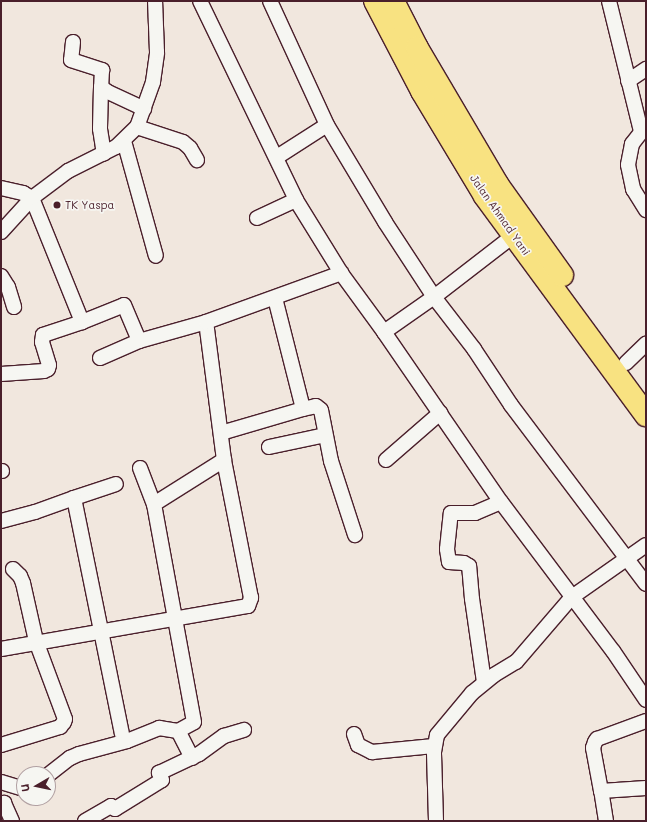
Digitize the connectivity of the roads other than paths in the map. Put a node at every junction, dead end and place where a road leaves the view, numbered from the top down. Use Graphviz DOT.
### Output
graph roads {
  1 [pos="155,1"];
  2 [pos="200,1"];
  3 [pos="270,1"];
  4 [pos="375,1"];
  5 [pos="393,1"];
  6 [pos="609,1"];
  7 [pos="73,42"];
  8 [pos="646,69"];
  9 [pos="628,81"];
  10 [pos="101,87"];
  11 [pos="144,109"];
  12 [pos="327,124"];
  13 [pos="137,127"];
  14 [pos="643,129"];
  15 [pos="124,141"];
  16 [pos="104,154"];
  17 [pos="276,158"];
  18 [pos="197,160"];
  19 [pos="1,188"];
  20 [pos="32,198"];
  21 [pos="296,200"];
  22 [pos="646,210"];
  23 [pos="257,218"];
  24 [pos="1,232"];
  25 [pos="513,236"];
  26 [pos="156,256"];
  27 [pos="341,274"];
  28 [pos="1,276"];
  29 [pos="434,297"];
  30 [pos="275,298"];
  31 [pos="14,307"];
  32 [pos="82,322"];
  33 [pos="206,322"];
  34 [pos="384,332"];
  35 [pos="139,341"];
  36 [pos="646,344"];
  37 [pos="100,358"];
  38 [pos="626,363"];
  39 [pos="1,374"];
  40 [pos="646,390"];
  41 [pos="303,409"];
  42 [pos="440,414"];
  43 [pos="646,415"];
  44 [pos="221,432"];
  45 [pos="325,435"];
  46 [pos="269,447"];
  47 [pos="224,460"];
  48 [pos="386,460"];
  49 [pos="140,468"];
  50 [pos="116,484"];
  51 [pos="74,498"];
  52 [pos="501,502"];
  53 [pos="154,504"];
  54 [pos="1,521"];
  55 [pos="355,535"];
  56 [pos="646,545"];
  57 [pos="626,558"];
  58 [pos="13,569"];
  59 [pos="646,584"];
  60 [pos="572,597"];
  61 [pos="174,619"];
  62 [pos="101,632"];
  63 [pos="36,641"];
  64 [pos="1,649"];
  65 [pos="484,682"];
  66 [pos="646,700"];
  67 [pos="646,721"];
  68 [pos="244,730"];
  69 [pos="178,731"];
  70 [pos="122,734"];
  71 [pos="354,734"];
  72 [pos="1,745"];
  73 [pos="434,746"];
  74 [pos="192,758"];
  75 [pos="56,769"];
  76 [pos="1,782"];
  77 [pos="16,786"];
  78 [pos="646,788"];
  79 [pos="601,791"];
  80 [pos="3,804"];
  81 [pos="12,821"];
  82 [pos="85,821"];
  83 [pos="436,821"];
  84 [pos="606,821"];
  1 -- 11 [label="street"];
  2 -- 17 [label="street"];
  3 -- 12 [label="street"];
  4 -- 25 [label="highway, Jalan Ahmad Yani"];
  5 -- 38 [label="highway, Jalan Ahmad Yani"];
  6 -- 9 [label="street"];
  7 -- 10 [label="street"];
  8 -- 9 [label="street"];
  9 -- 14 [label="street"];
  10 -- 11 [label="street"];
  10 -- 16 [label="street"];
  11 -- 13 [label="street"];
  12 -- 17 [label="street"];
  12 -- 29 [label="street"];
  13 -- 15 [label="street"];
  13 -- 18 [label="street"];
  14 -- 22 [label="street"];
  15 -- 16 [label="street"];
  15 -- 26 [label="street"];
  16 -- 20 [label="street"];
  17 -- 21 [label="street"];
  19 -- 20 [label="street"];
  20 -- 24 [label="street"];
  20 -- 32 [label="street"];
  21 -- 23 [label="street"];
  21 -- 27 [label="street"];
  25 -- 29 [label="street"];
  25 -- 43 [label="highway, Jalan Ahmad Yani"];
  27 -- 30 [label="street"];
  27 -- 34 [label="street"];
  28 -- 31 [label="street"];
  29 -- 34 [label="street"];
  29 -- 57 [label="street"];
  30 -- 33 [label="street"];
  30 -- 41 [label="street"];
  32 -- 35 [label="street"];
  32 -- 39 [label="street"];
  33 -- 35 [label="street"];
  33 -- 44 [label="street"];
  34 -- 42 [label="street"];
  35 -- 37 [label="street"];
  36 -- 38 [label="street"];
  38 -- 40 [label="highway, Jalan Ahmad Yani"];
  41 -- 44 [label="street"];
  41 -- 45 [label="street"];
  42 -- 48 [label="street"];
  42 -- 52 [label="street"];
  44 -- 47 [label="street"];
  45 -- 46 [label="street"];
  45 -- 55 [label="street"];
  47 -- 53 [label="street"];
  47 -- 61 [label="street"];
  49 -- 53 [label="street"];
  50 -- 51 [label="street"];
  51 -- 54 [label="street"];
  51 -- 62 [label="street"];
  52 -- 60 [label="street"];
  52 -- 65 [label="street"];
  53 -- 61 [label="street"];
  56 -- 57 [label="street"];
  57 -- 59 [label="street"];
  57 -- 60 [label="street"];
  58 -- 63 [label="street"];
  60 -- 65 [label="street"];
  60 -- 66 [label="street"];
  61 -- 62 [label="street"];
  61 -- 69 [label="street"];
  62 -- 63 [label="street"];
  62 -- 70 [label="street"];
  63 -- 64 [label="street"];
  63 -- 72 [label="street"];
  65 -- 73 [label="street"];
  67 -- 79 [label="street"];
  68 -- 74 [label="street"];
  69 -- 74 [label="street"];
  69 -- 75 [label="street"];
  71 -- 73 [label="street"];
  73 -- 83 [label="street"];
  74 -- 82 [label="street"];
  76 -- 77 [label="street"];
  78 -- 79 [label="street"];
  79 -- 84 [label="street"];
  80 -- 81 [label="street"];
}
